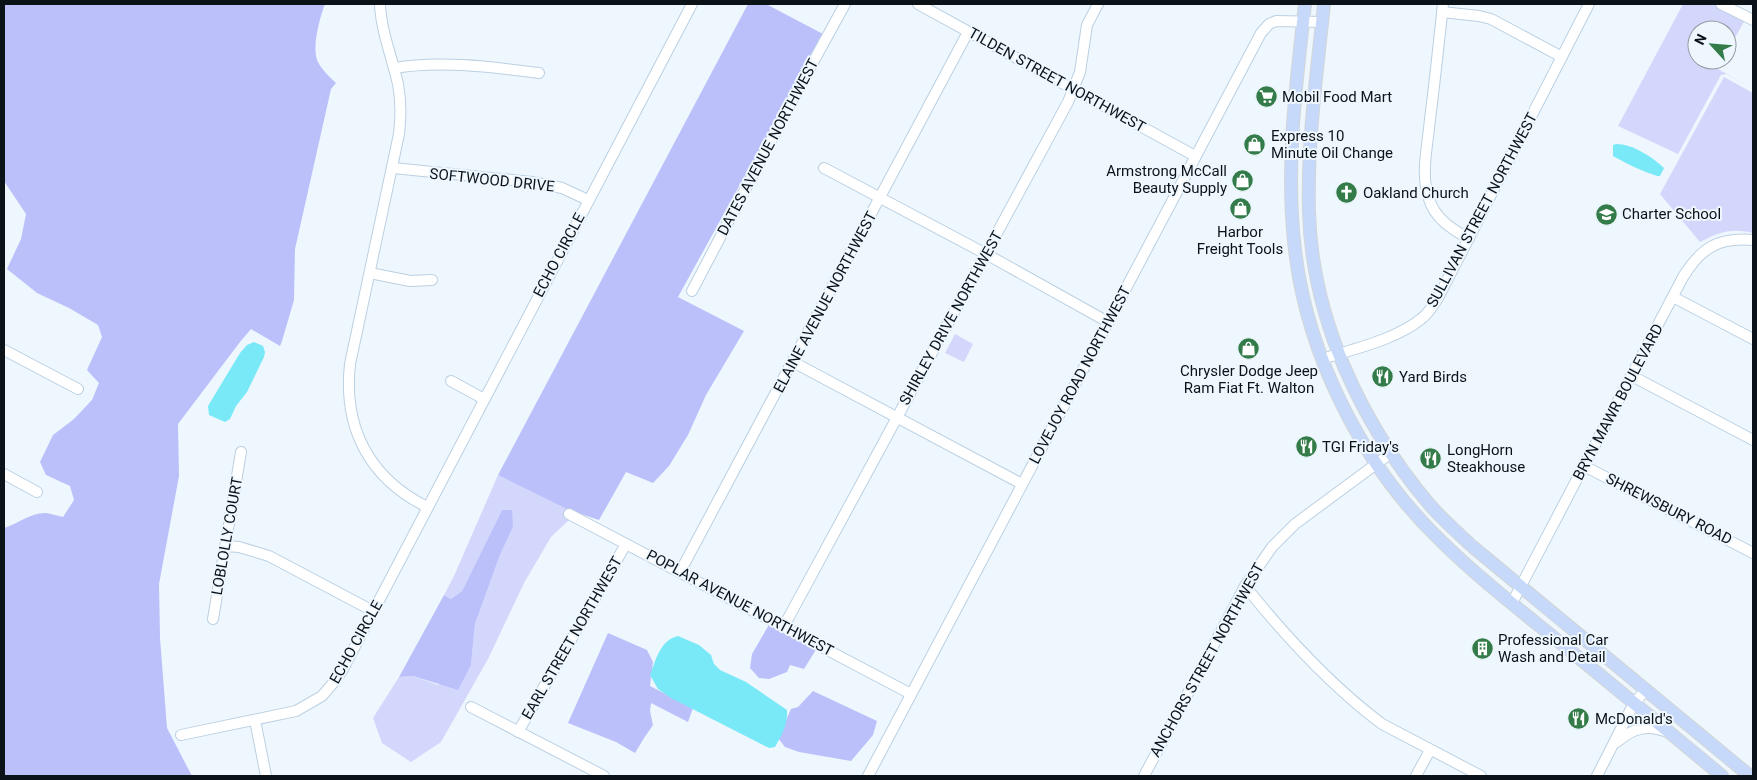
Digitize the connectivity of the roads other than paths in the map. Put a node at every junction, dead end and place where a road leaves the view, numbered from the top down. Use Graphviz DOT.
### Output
graph roads {
  1 [pos="380,4"];
  2 [pos="692,4"];
  3 [pos="845,4"];
  4 [pos="918,4"];
  5 [pos="1098,4"];
  6 [pos="1305,4"];
  7 [pos="1324,4"];
  8 [pos="1589,4"];
  9 [pos="1721,4"];
  10 [pos="1442,8"];
  11 [pos="1753,20"];
  12 [pos="1303,21"];
  13 [pos="1322,22"];
  14 [pos="968,32"];
  15 [pos="1562,57"];
  16 [pos="394,68"];
  17 [pos="539,73"];
  18 [pos="1074,90"];
  19 [pos="1195,156"];
  20 [pos="393,168"];
  21 [pos="824,168"];
  22 [pos="881,198"];
  23 [pos="588,200"];
  24 [pos="1310,222"];
  25 [pos="1292,224"];
  26 [pos="1469,239"];
  27 [pos="1753,240"];
  28 [pos="986,254"];
  29 [pos="370,273"];
  30 [pos="432,280"];
  31 [pos="692,291"];
  32 [pos="1673,297"];
  33 [pos="1108,322"];
  34 [pos="1753,339"];
  35 [pos="4,350"];
  36 [pos="1339,353"];
  37 [pos="1322,359"];
  38 [pos="793,362"];
  39 [pos="1632,376"];
  40 [pos="451,381"];
  41 [pos="78,389"];
  42 [pos="484,399"];
  43 [pos="896,418"];
  44 [pos="1753,440"];
  45 [pos="241,452"];
  46 [pos="1391,453"];
  47 [pos="1377,463"];
  48 [pos="1584,466"];
  49 [pos="4,474"];
  50 [pos="1022,484"];
  51 [pos="37,492"];
  52 [pos="427,508"];
  53 [pos="569,514"];
  54 [pos="626,544"];
  55 [pos="226,546"];
  56 [pos="1753,553"];
  57 [pos="680,572"];
  58 [pos="1245,586"];
  59 [pos="1520,586"];
  60 [pos="1512,603"];
  61 [pos="373,611"];
  62 [pos="213,620"];
  63 [pos="784,626"];
  64 [pos="1646,690"];
  65 [pos="911,694"];
  66 [pos="1634,703"];
  67 [pos="471,707"];
  68 [pos="255,720"];
  69 [pos="518,732"];
  70 [pos="1671,734"];
  71 [pos="181,735"];
  72 [pos="1614,744"];
  73 [pos="1430,750"];
  74 [pos="266,776"];
  75 [pos="604,776"];
  76 [pos="868,776"];
  77 [pos="1144,776"];
  78 [pos="1416,776"];
  79 [pos="1481,776"];
  80 [pos="1597,776"];
  81 [pos="1722,776"];
  82 [pos="1750,776"];
  1 -- 16 [label="street"];
  2 -- 23 [label="street, ECHO CIRCLE"];
  3 -- 31 [label="street, DATES AVENUE NORTHWEST"];
  4 -- 14 [label="street, TILDEN STREET NORTHWEST"];
  5 -- 18 [label="street, SHIRLEY DRIVE NORTHWEST"];
  6 -- 12 [label="main road"];
  7 -- 13 [label="main road"];
  8 -- 15 [label="street, SULLIVAN STREET NORTHWEST"];
  9 -- 11 [label="street"];
  10 -- 15 [label="street"];
  10 -- 26 [label="street"];
  12 -- 13 [label="street, LOVEJOY ROAD NORTHWEST"];
  12 -- 19 [label="street, LOVEJOY ROAD NORTHWEST"];
  12 -- 25 [label="main road"];
  13 -- 24 [label="main road"];
  14 -- 18 [label="street, TILDEN STREET NORTHWEST"];
  14 -- 22 [label="street, ELAINE AVENUE NORTHWEST"];
  15 -- 26 [label="street, SULLIVAN STREET NORTHWEST"];
  16 -- 17 [label="street"];
  16 -- 20 [label="street"];
  18 -- 19 [label="street, TILDEN STREET NORTHWEST"];
  18 -- 28 [label="street, SHIRLEY DRIVE NORTHWEST"];
  19 -- 33 [label="street, LOVEJOY ROAD NORTHWEST"];
  20 -- 23 [label="street, SOFTWOOD DRIVE"];
  20 -- 29 [label="street"];
  21 -- 22 [label="street"];
  22 -- 28 [label="street"];
  22 -- 38 [label="street, ELAINE AVENUE NORTHWEST"];
  23 -- 42 [label="street, ECHO CIRCLE"];
  24 -- 25 [label="main road"];
  24 -- 36 [label="main road"];
  25 -- 37 [label="main road"];
  26 -- 36 [label="street, SULLIVAN STREET NORTHWEST"];
  27 -- 32 [label="street, BRYN MAWR BOULEVARD"];
  28 -- 33 [label="street"];
  28 -- 43 [label="street, SHIRLEY DRIVE NORTHWEST"];
  29 -- 30 [label="street"];
  29 -- 52 [label="street"];
  32 -- 34 [label="street"];
  32 -- 39 [label="street, BRYN MAWR BOULEVARD"];
  33 -- 50 [label="street, LOVEJOY ROAD NORTHWEST"];
  35 -- 41 [label="street"];
  36 -- 37 [label="street, SULLIVAN STREET NORTHWEST"];
  36 -- 46 [label="main road"];
  37 -- 47 [label="main road"];
  38 -- 43 [label="street"];
  38 -- 57 [label="street, ELAINE AVENUE NORTHWEST"];
  39 -- 44 [label="street"];
  39 -- 48 [label="street, BRYN MAWR BOULEVARD"];
  40 -- 42 [label="street"];
  42 -- 52 [label="street, ECHO CIRCLE"];
  43 -- 50 [label="street"];
  43 -- 63 [label="street, SHIRLEY DRIVE NORTHWEST"];
  45 -- 55 [label="street, LOBLOLLY COURT"];
  46 -- 47 [label="street, ANCHORS STREET NORTHWEST"];
  46 -- 59 [label="main road"];
  47 -- 58 [label="street, ANCHORS STREET NORTHWEST"];
  47 -- 60 [label="main road"];
  48 -- 56 [label="street, SHREWSBURY ROAD"];
  48 -- 59 [label="street, BRYN MAWR BOULEVARD"];
  49 -- 51 [label="street"];
  50 -- 65 [label="street, LOVEJOY ROAD NORTHWEST"];
  52 -- 61 [label="street, ECHO CIRCLE"];
  53 -- 54 [label="street, POPLAR AVENUE NORTHWEST"];
  54 -- 57 [label="street, POPLAR AVENUE NORTHWEST"];
  54 -- 69 [label="street, EARL STREET NORTHWEST"];
  55 -- 61 [label="street"];
  55 -- 62 [label="street, LOBLOLLY COURT"];
  57 -- 63 [label="street, POPLAR AVENUE NORTHWEST"];
  58 -- 73 [label="street"];
  58 -- 77 [label="street, ANCHORS STREET NORTHWEST"];
  59 -- 60 [label="street, BRYN MAWR BOULEVARD"];
  59 -- 64 [label="main road"];
  60 -- 66 [label="main road"];
  61 -- 68 [label="street, ECHO CIRCLE"];
  63 -- 65 [label="street, POPLAR AVENUE NORTHWEST"];
  64 -- 66 [label="street"];
  64 -- 82 [label="main road"];
  65 -- 76 [label="street, LOVEJOY ROAD NORTHWEST"];
  66 -- 70 [label="main road"];
  66 -- 72 [label="street"];
  67 -- 69 [label="street"];
  68 -- 71 [label="street, ECHO CIRCLE"];
  68 -- 74 [label="street"];
  69 -- 75 [label="street"];
  70 -- 72 [label="street"];
  70 -- 81 [label="main road"];
  72 -- 80 [label="street"];
  73 -- 78 [label="street"];
  73 -- 79 [label="street"];
}
